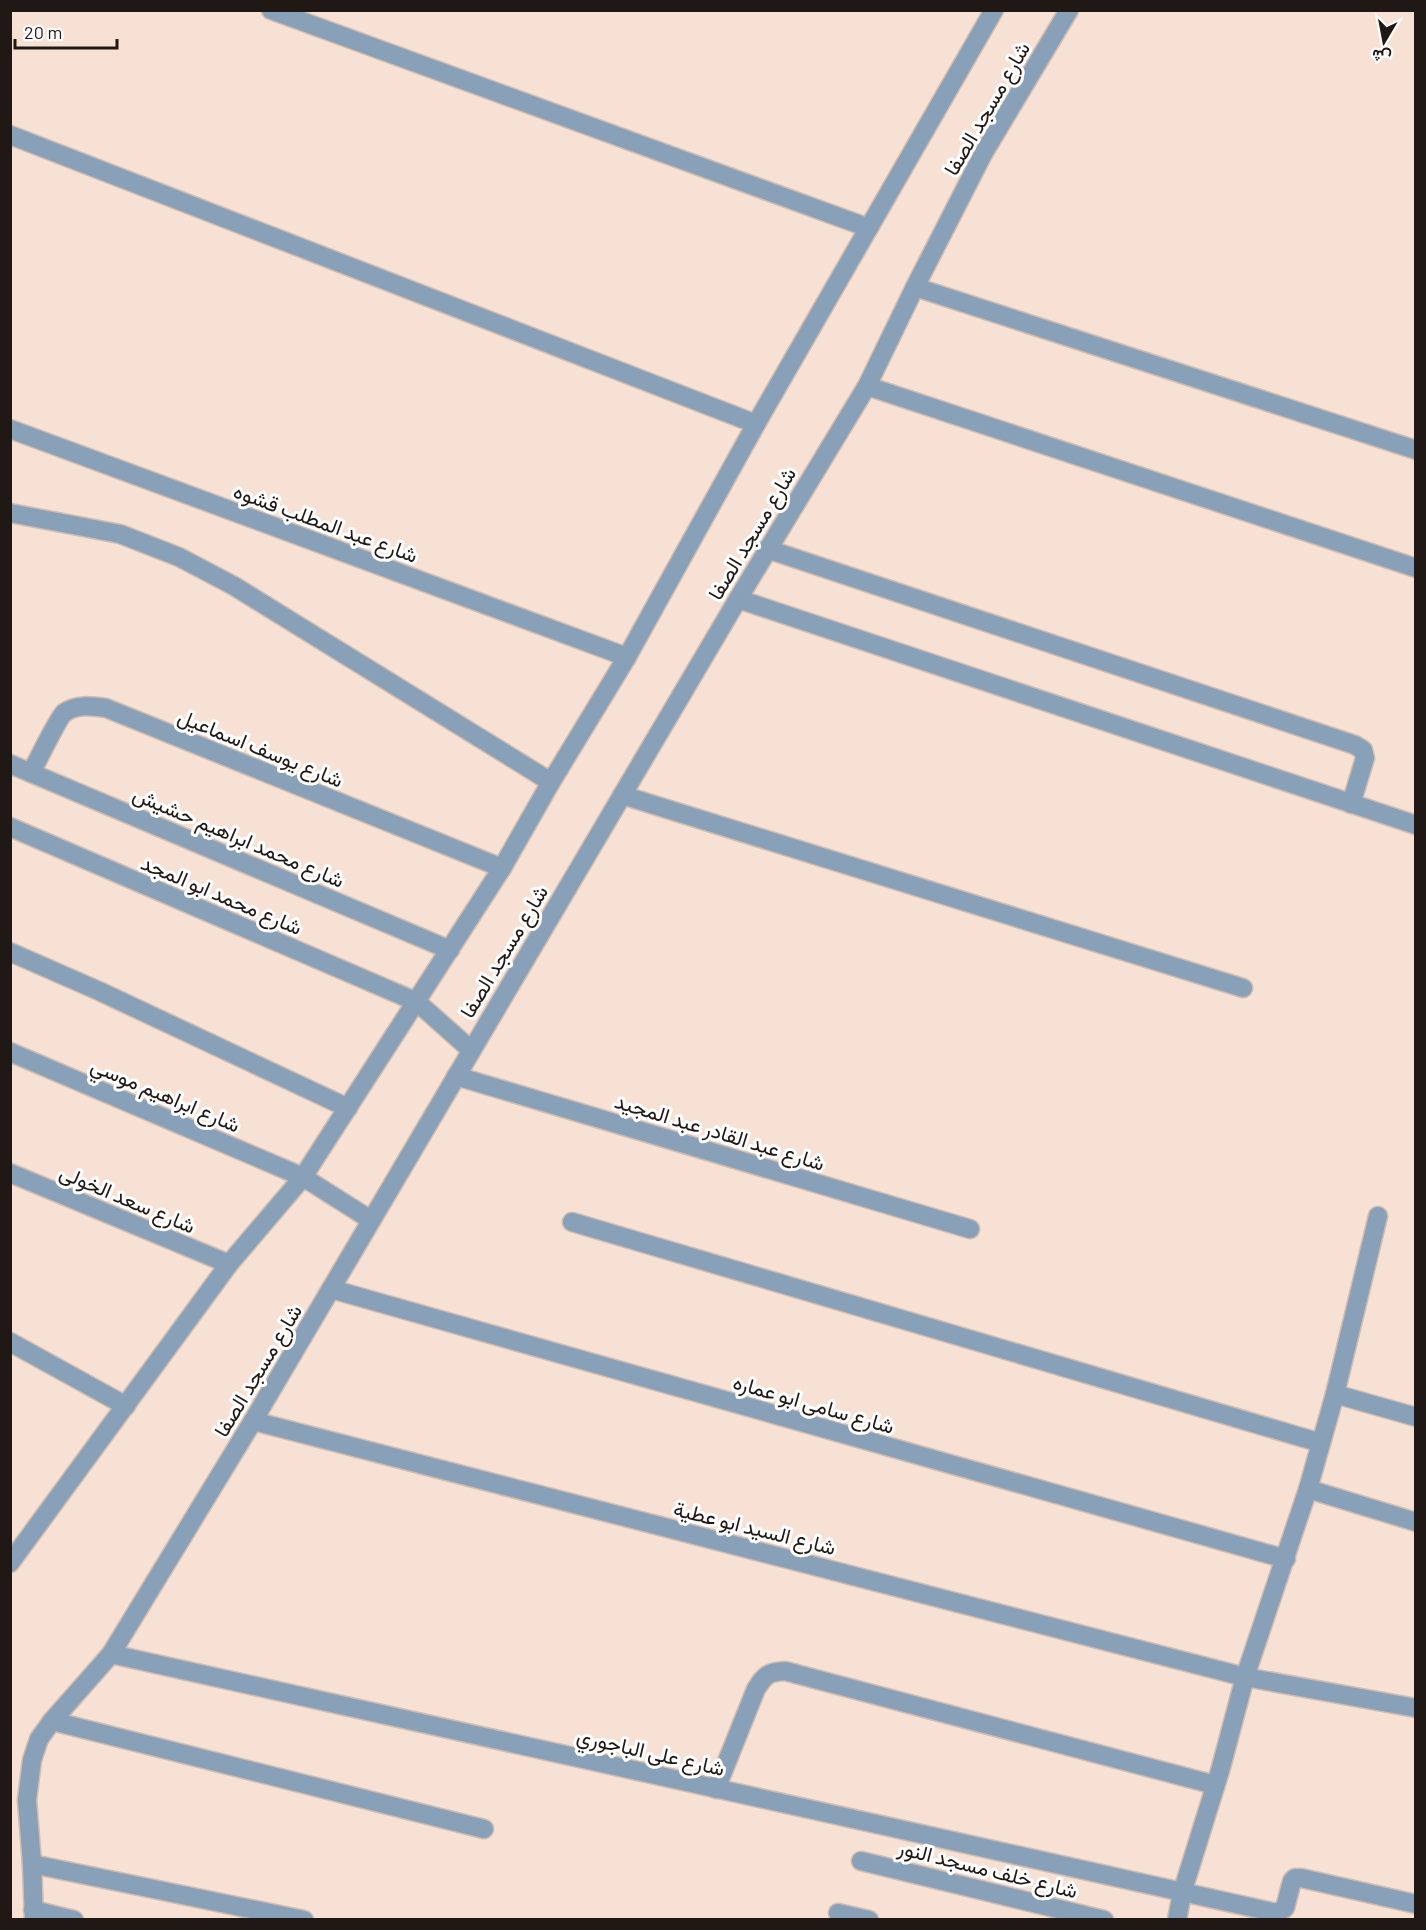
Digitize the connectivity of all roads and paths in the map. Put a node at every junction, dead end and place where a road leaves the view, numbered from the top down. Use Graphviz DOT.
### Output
graph roads {
  1 [pos="271,10"];
  2 [pos="994,10"];
  3 [pos="1069,10"];
  4 [pos="10,135"];
  5 [pos="869,228"];
  6 [pos="915,287"];
  7 [pos="867,386"];
  8 [pos="756,424"];
  9 [pos="10,429"];
  10 [pos="1416,450"];
  11 [pos="10,513"];
  12 [pos="768,549"];
  13 [pos="1416,568"];
  14 [pos="738,599"];
  15 [pos="627,657"];
  16 [pos="10,764"];
  17 [pos="31,772"];
  18 [pos="551,782"];
  19 [pos="622,795"];
  20 [pos="1351,804"];
  21 [pos="1416,825"];
  22 [pos="10,827"];
  23 [pos="502,868"];
  24 [pos="450,950"];
  25 [pos="10,952"];
  26 [pos="1243,988"];
  27 [pos="417,1002"];
  28 [pos="471,1050"];
  29 [pos="10,1052"];
  30 [pos="456,1076"];
  31 [pos="348,1108"];
  32 [pos="10,1173"];
  33 [pos="303,1177"];
  34 [pos="1378,1216"];
  35 [pos="371,1220"];
  36 [pos="572,1222"];
  37 [pos="970,1229"];
  38 [pos="229,1264"];
  39 [pos="331,1289"];
  40 [pos="10,1342"];
  41 [pos="1335,1394"];
  42 [pos="126,1406"];
  43 [pos="1416,1417"];
  44 [pos="254,1421"];
  45 [pos="1321,1443"];
  46 [pos="1308,1490"];
  47 [pos="1416,1522"];
  48 [pos="1286,1559"];
  49 [pos="10,1563"];
  50 [pos="111,1654"];
  51 [pos="1245,1677"];
  52 [pos="1416,1708"];
  53 [pos="52,1721"];
  54 [pos="1215,1785"];
  55 [pos="716,1789"];
  56 [pos="484,1828"];
  57 [pos="861,1861"];
  58 [pos="32,1864"];
  59 [pos="1182,1893"];
  60 [pos="1416,1904"];
  61 [pos="838,1913"];
  62 [pos="34,1915"];
  63 [pos="74,1920"];
  64 [pos="304,1920"];
  65 [pos="869,1920"];
  66 [pos="1104,1920"];
  67 [pos="1176,1920"];
  1 -- 5 [label="street"];
  2 -- 5 [label="street, شارع مسجد الصفا"];
  3 -- 6 [label="street, شارع مسجد الصفا"];
  4 -- 8 [label="street"];
  5 -- 8 [label="street, شارع مسجد الصفا"];
  6 -- 7 [label="street, شارع مسجد الصفا"];
  6 -- 10 [label="street"];
  7 -- 12 [label="street, شارع مسجد الصفا"];
  7 -- 13 [label="street"];
  8 -- 15 [label="street, شارع مسجد الصفا"];
  9 -- 15 [label="street, شارع عبد المطلب قشوه"];
  11 -- 18 [label="street"];
  12 -- 14 [label="street, شارع مسجد الصفا"];
  12 -- 20 [label="street"];
  14 -- 19 [label="street, شارع مسجد الصفا"];
  14 -- 20 [label="street"];
  15 -- 18 [label="street, شارع مسجد الصفا"];
  16 -- 17 [label="street, شارع محمد ابراهيم حشيش"];
  17 -- 23 [label="street, شارع يوسف اسماعيل"];
  17 -- 24 [label="street, شارع محمد ابراهيم حشيش"];
  18 -- 23 [label="street, شارع مسجد الصفا"];
  19 -- 26 [label="street"];
  19 -- 28 [label="street, شارع مسجد الصفا"];
  20 -- 21 [label="street"];
  22 -- 27 [label="street, شارع محمد ابو المجد"];
  23 -- 24 [label="street, شارع مسجد الصفا"];
  24 -- 27 [label="street, شارع مسجد الصفا"];
  25 -- 31 [label="street"];
  27 -- 28 [label="street, شارع محمد ابو المجد"];
  27 -- 31 [label="street, شارع مسجد الصفا"];
  28 -- 30 [label="street, شارع مسجد الصفا"];
  29 -- 33 [label="street, شارع ابراهيم موسي"];
  30 -- 35 [label="street, شارع مسجد الصفا"];
  30 -- 37 [label="street, شارع عبد القادر عبد المجيد"];
  31 -- 33 [label="street, شارع مسجد الصفا"];
  32 -- 38 [label="street, شارع سعد الخولى"];
  33 -- 35 [label="street, شارع ابراهيم موسي"];
  33 -- 38 [label="street, شارع مسجد الصفا"];
  34 -- 41 [label="street"];
  35 -- 39 [label="street, شارع مسجد الصفا"];
  36 -- 45 [label="street"];
  38 -- 42 [label="street, شارع مسجد الصفا"];
  39 -- 44 [label="street, شارع مسجد الصفا"];
  39 -- 48 [label="street, شارع سامى ابو عماره"];
  40 -- 42 [label="street"];
  41 -- 43 [label="street"];
  41 -- 45 [label="street"];
  42 -- 49 [label="street, شارع مسجد الصفا"];
  44 -- 50 [label="street, شارع مسجد الصفا"];
  44 -- 51 [label="street, شارع السيد ابو عطية"];
  45 -- 46 [label="street"];
  46 -- 47 [label="street"];
  46 -- 48 [label="street"];
  48 -- 51 [label="street"];
  50 -- 53 [label="street, شارع مسجد الصفا"];
  50 -- 55 [label="street, شارع على الباجوري"];
  51 -- 52 [label="street, شارع السيد ابو عطية"];
  51 -- 54 [label="street"];
  53 -- 56 [label="street"];
  53 -- 58 [label="street, شارع مسجد الصفا"];
  54 -- 55 [label="street"];
  54 -- 59 [label="street"];
  55 -- 59 [label="street, شارع على الباجوري"];
  57 -- 66 [label="street, شارع خلف مسجد النور"];
  58 -- 62 [label="street, شارع مسجد الصفا"];
  58 -- 64 [label="street"];
  59 -- 60 [label="street, شارع على الباجوري"];
  59 -- 67 [label="street"];
  61 -- 65 [label="street"];
  62 -- 63 [label="street"];
}
